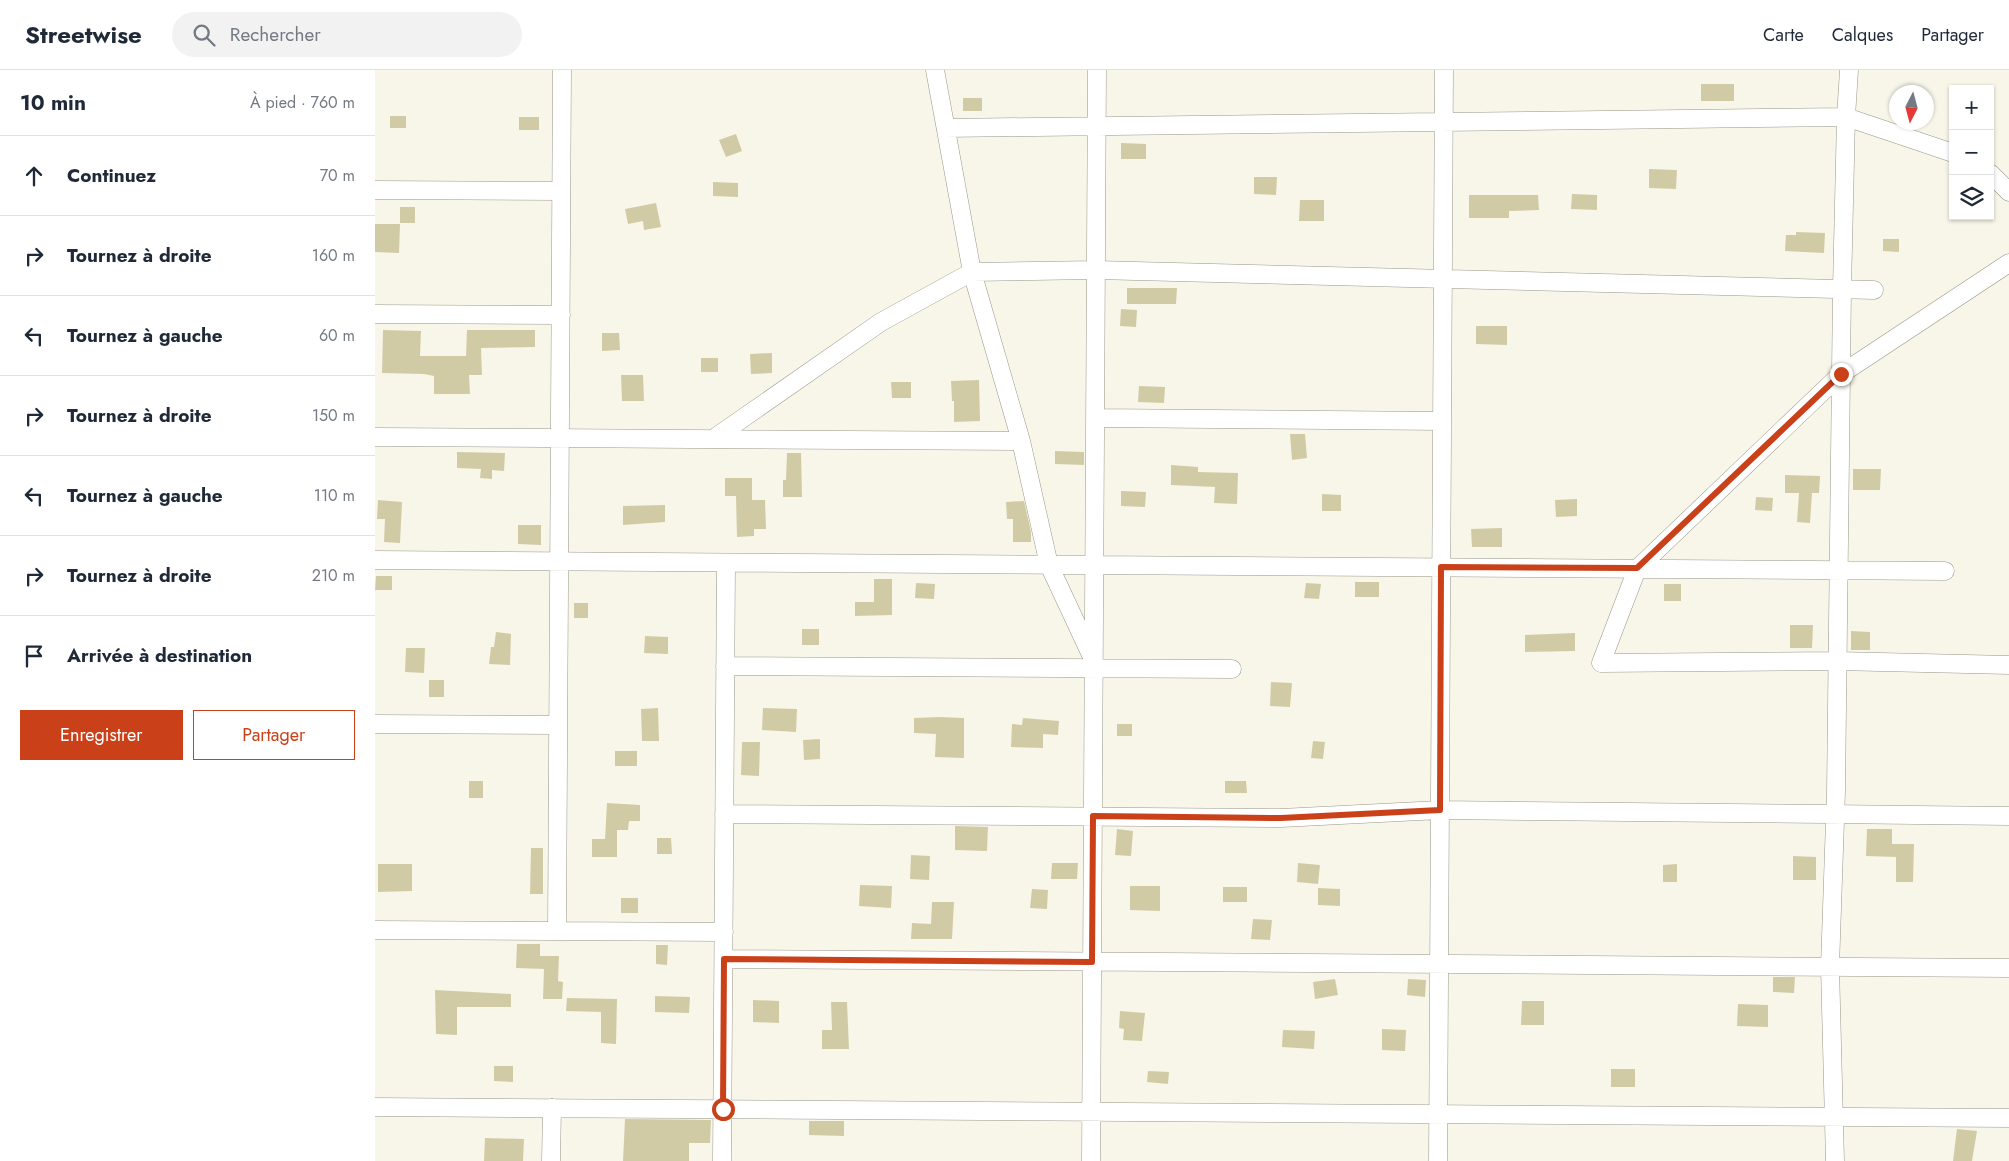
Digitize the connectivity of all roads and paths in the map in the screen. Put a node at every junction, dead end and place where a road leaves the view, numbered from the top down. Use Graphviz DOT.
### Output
graph roads {
  1 [pos="562,70"];
  2 [pos="935,70"];
  3 [pos="1097,70"];
  4 [pos="1444,70"];
  5 [pos="1849,70"];
  6 [pos="1846,117"];
  7 [pos="1444,122"];
  8 [pos="1096,126"];
  9 [pos="945,128"];
  10 [pos="1949,152"];
  11 [pos="1992,175"];
  12 [pos="375,190"];
  13 [pos="561,191"];
  14 [pos="2009,192"];
  15 [pos="2009,263"];
  16 [pos="1096,270"];
  17 [pos="972,272"];
  18 [pos="1443,279"];
  19 [pos="1843,289"];
  20 [pos="1874,290"];
  21 [pos="375,314"];
  22 [pos="561,316"];
  23 [pos="1841,374"];
  24 [pos="1095,418"];
  25 [pos="1442,421"];
  26 [pos="375,437"];
  27 [pos="560,438"];
  28 [pos="713,439"];
  29 [pos="1021,441"];
  30 [pos="375,560"];
  31 [pos="559,562"];
  32 [pos="726,563"];
  33 [pos="1049,565"];
  34 [pos="1094,565"];
  35 [pos="1441,567"];
  36 [pos="1637,568"];
  37 [pos="1838,570"];
  38 [pos="1945,571"];
  39 [pos="1837,661"];
  40 [pos="1094,664"];
  41 [pos="2009,665"];
  42 [pos="725,666"];
  43 [pos="1232,669"];
  44 [pos="375,724"];
  45 [pos="558,725"];
  46 [pos="1440,810"];
  47 [pos="724,814"];
  48 [pos="1835,814"];
  49 [pos="1093,816"];
  50 [pos="2009,816"];
  51 [pos="375,930"];
  52 [pos="557,931"];
  53 [pos="724,932"];
  54 [pos="724,959"];
  55 [pos="1092,962"];
  56 [pos="1439,964"];
  57 [pos="1830,966"];
  58 [pos="2009,968"];
  59 [pos="375,1107"];
  60 [pos="552,1108"];
  61 [pos="723,1109"];
  62 [pos="1091,1112"];
  63 [pos="1439,1114"];
  64 [pos="1835,1117"];
  65 [pos="2009,1118"];
  66 [pos="551,1161"];
  67 [pos="722,1161"];
  68 [pos="1091,1161"];
  69 [pos="1438,1161"];
  70 [pos="1835,1161"];
  1 -- 13 [label="street"];
  2 -- 9 [label="street"];
  3 -- 8 [label="street"];
  4 -- 7 [label="street"];
  5 -- 6 [label="street"];
  6 -- 7 [label="street"];
  6 -- 10 [label="street"];
  6 -- 19 [label="street"];
  7 -- 8 [label="street"];
  7 -- 18 [label="street"];
  8 -- 9 [label="street"];
  8 -- 16 [label="street"];
  9 -- 17 [label="street"];
  11 -- 14 [label="street"];
  12 -- 13 [label="street"];
  13 -- 22 [label="street"];
  15 -- 23 [label="street"];
  16 -- 17 [label="street"];
  16 -- 18 [label="street"];
  16 -- 24 [label="street"];
  17 -- 28 [label="street"];
  17 -- 29 [label="street"];
  18 -- 19 [label="street"];
  18 -- 25 [label="street"];
  19 -- 20 [label="street"];
  19 -- 23 [label="street"];
  21 -- 22 [label="street"];
  22 -- 27 [label="street"];
  23 -- 36 [label="street"];
  23 -- 37 [label="street"];
  24 -- 25 [label="street"];
  24 -- 34 [label="street"];
  25 -- 35 [label="street"];
  26 -- 27 [label="street"];
  27 -- 28 [label="street"];
  27 -- 31 [label="street"];
  28 -- 29 [label="street"];
  29 -- 33 [label="street"];
  30 -- 31 [label="street"];
  31 -- 32 [label="street"];
  31 -- 45 [label="street"];
  32 -- 33 [label="street"];
  32 -- 42 [label="street"];
  33 -- 34 [label="street"];
  33 -- 40 [label="street"];
  34 -- 35 [label="street"];
  34 -- 40 [label="street"];
  35 -- 36 [label="street"];
  35 -- 46 [label="street"];
  36 -- 37 [label="street"];
  36 -- 39 [label="street"];
  37 -- 38 [label="street"];
  37 -- 39 [label="street"];
  39 -- 41 [label="street"];
  39 -- 48 [label="street"];
  40 -- 42 [label="street"];
  40 -- 43 [label="street"];
  40 -- 49 [label="street"];
  42 -- 47 [label="street"];
  44 -- 45 [label="street"];
  45 -- 52 [label="street"];
  46 -- 48 [label="street"];
  46 -- 49 [label="street"];
  46 -- 56 [label="street"];
  47 -- 49 [label="street"];
  47 -- 53 [label="street"];
  48 -- 50 [label="street"];
  48 -- 57 [label="street"];
  49 -- 55 [label="street"];
  51 -- 52 [label="street"];
  52 -- 53 [label="street"];
  53 -- 54 [label="street"];
  54 -- 55 [label="street"];
  54 -- 61 [label="street"];
  55 -- 56 [label="street"];
  55 -- 62 [label="street"];
  56 -- 57 [label="street"];
  56 -- 63 [label="street"];
  57 -- 58 [label="street"];
  57 -- 64 [label="street"];
  59 -- 60 [label="street"];
  60 -- 61 [label="street"];
  60 -- 66 [label="street"];
  61 -- 62 [label="street"];
  61 -- 67 [label="street"];
  62 -- 63 [label="street"];
  62 -- 68 [label="street"];
  63 -- 64 [label="street"];
  63 -- 69 [label="street"];
  64 -- 65 [label="street"];
  64 -- 70 [label="street"];
}
